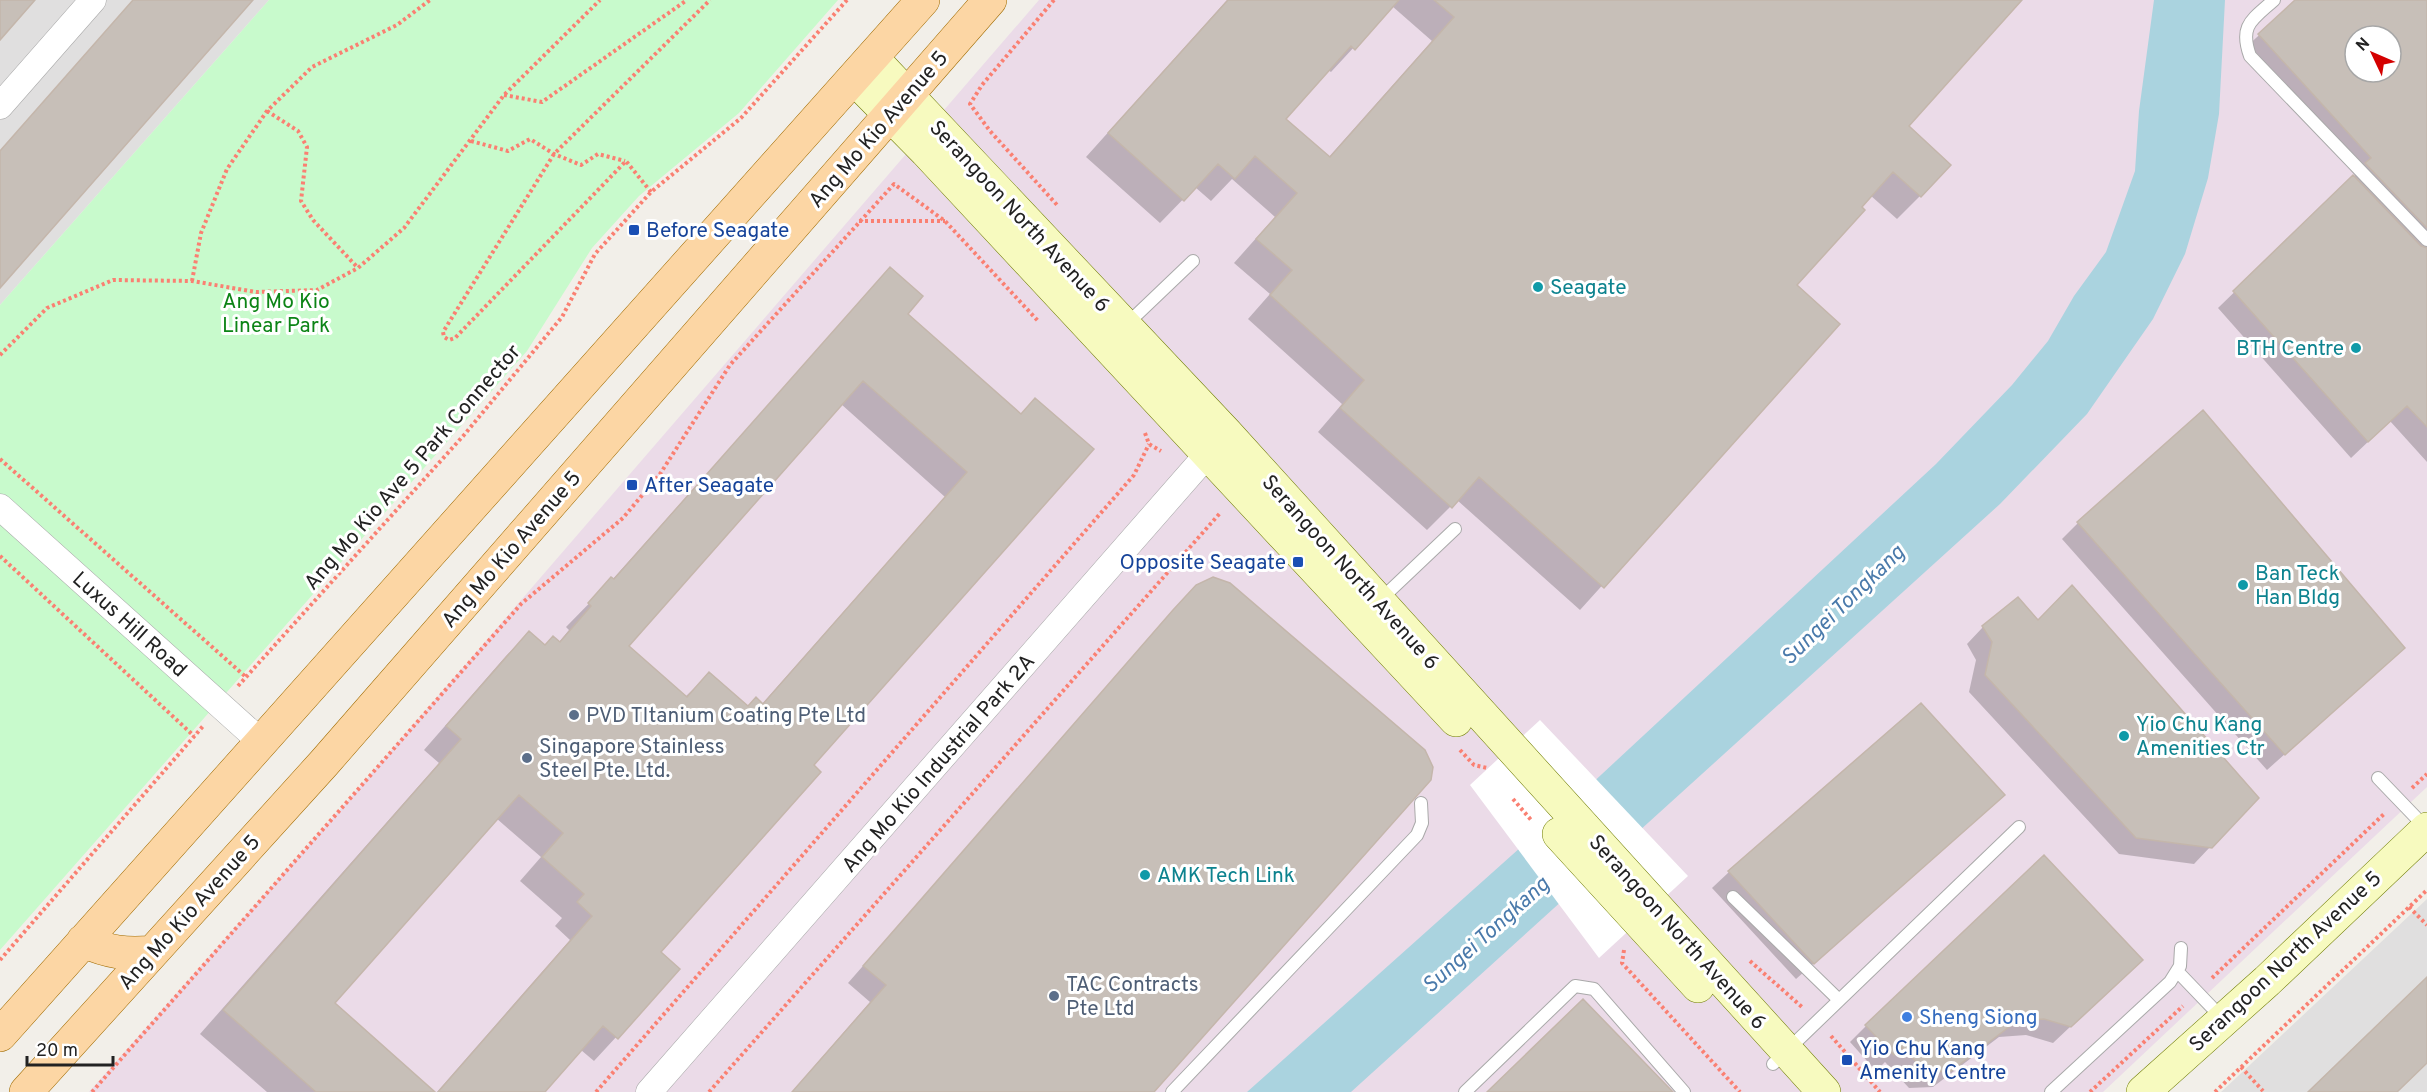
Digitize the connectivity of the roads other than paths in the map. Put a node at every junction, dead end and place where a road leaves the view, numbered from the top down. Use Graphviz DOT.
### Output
graph roads {
  1 [pos="93,0"];
  2 [pos="923,0"];
  3 [pos="990,0"];
  4 [pos="2274,0"];
  5 [pos="863,68"];
  6 [pos="899,105"];
  7 [pos="0,106"];
  8 [pos="2427,240"];
  9 [pos="1193,261"];
  10 [pos="1114,335"];
  11 [pos="1217,443"];
  12 [pos="0,507"];
  13 [pos="1455,529"];
  14 [pos="1369,610"];
  15 [pos="260,741"];
  16 [pos="2378,778"];
  17 [pos="1421,803"];
  18 [pos="2019,827"];
  19 [pos="2427,829"];
  20 [pos="2427,854"];
  21 [pos="1733,897"];
  22 [pos="83,941"];
  23 [pos="2181,948"];
  24 [pos="153,952"];
  25 [pos="2177,971"];
  26 [pos="1839,1000"];
  27 [pos="2223,1020"];
  28 [pos="0,1035"];
  29 [pos="1779,1057"];
  30 [pos="26,1092"];
  31 [pos="649,1092"];
  32 [pos="1172,1092"];
  33 [pos="1465,1092"];
  34 [pos="1684,1092"];
  35 [pos="1798,1092"];
  36 [pos="1824,1092"];
  37 [pos="2051,1092"];
  38 [pos="2143,1092"];
  39 [pos="2172,1092"];
  1 -- 7 [label="street"];
  2 -- 5 [label="main road"];
  3 -- 6 [label="main road, Ang Mo Kio Avenue 5"];
  4 -- 8 [label="lane"];
  5 -- 6 [label="street, Serangoon North Avenue 6"];
  5 -- 15 [label="main road"];
  6 -- 10 [label="street, Serangoon North Avenue 6"];
  6 -- 24 [label="main road, Ang Mo Kio Avenue 5"];
  9 -- 10 [label="lane"];
  10 -- 11 [label="street, Serangoon North Avenue 6"];
  11 -- 14 [label="street, Serangoon North Avenue 6"];
  11 -- 31 [label="street, Ang Mo Kio Industrial Park 2A"];
  12 -- 15 [label="street, Luxus Hill Road"];
  13 -- 14 [label="lane"];
  14 -- 29 [label="street, Serangoon North Avenue 6"];
  15 -- 22 [label="main road"];
  16 -- 19 [label="lane"];
  17 -- 32 [label="lane"];
  18 -- 26 [label="lane"];
  19 -- 27 [label="street, Serangoon North Avenue 5"];
  20 -- 39 [label="street, Serangoon North Avenue 5"];
  21 -- 26 [label="lane"];
  22 -- 24 [label="main road"];
  22 -- 28 [label="main road"];
  23 -- 25 [label="lane"];
  24 -- 30 [label="main road, Ang Mo Kio Avenue 5"];
  25 -- 27 [label="lane"];
  25 -- 37 [label="lane"];
  26 -- 29 [label="lane"];
  27 -- 38 [label="street, Serangoon North Avenue 5"];
  29 -- 35 [label="street, Serangoon North Avenue 6"];
  29 -- 36 [label="street, Serangoon North Avenue 6"];
  33 -- 34 [label="lane"];
}
